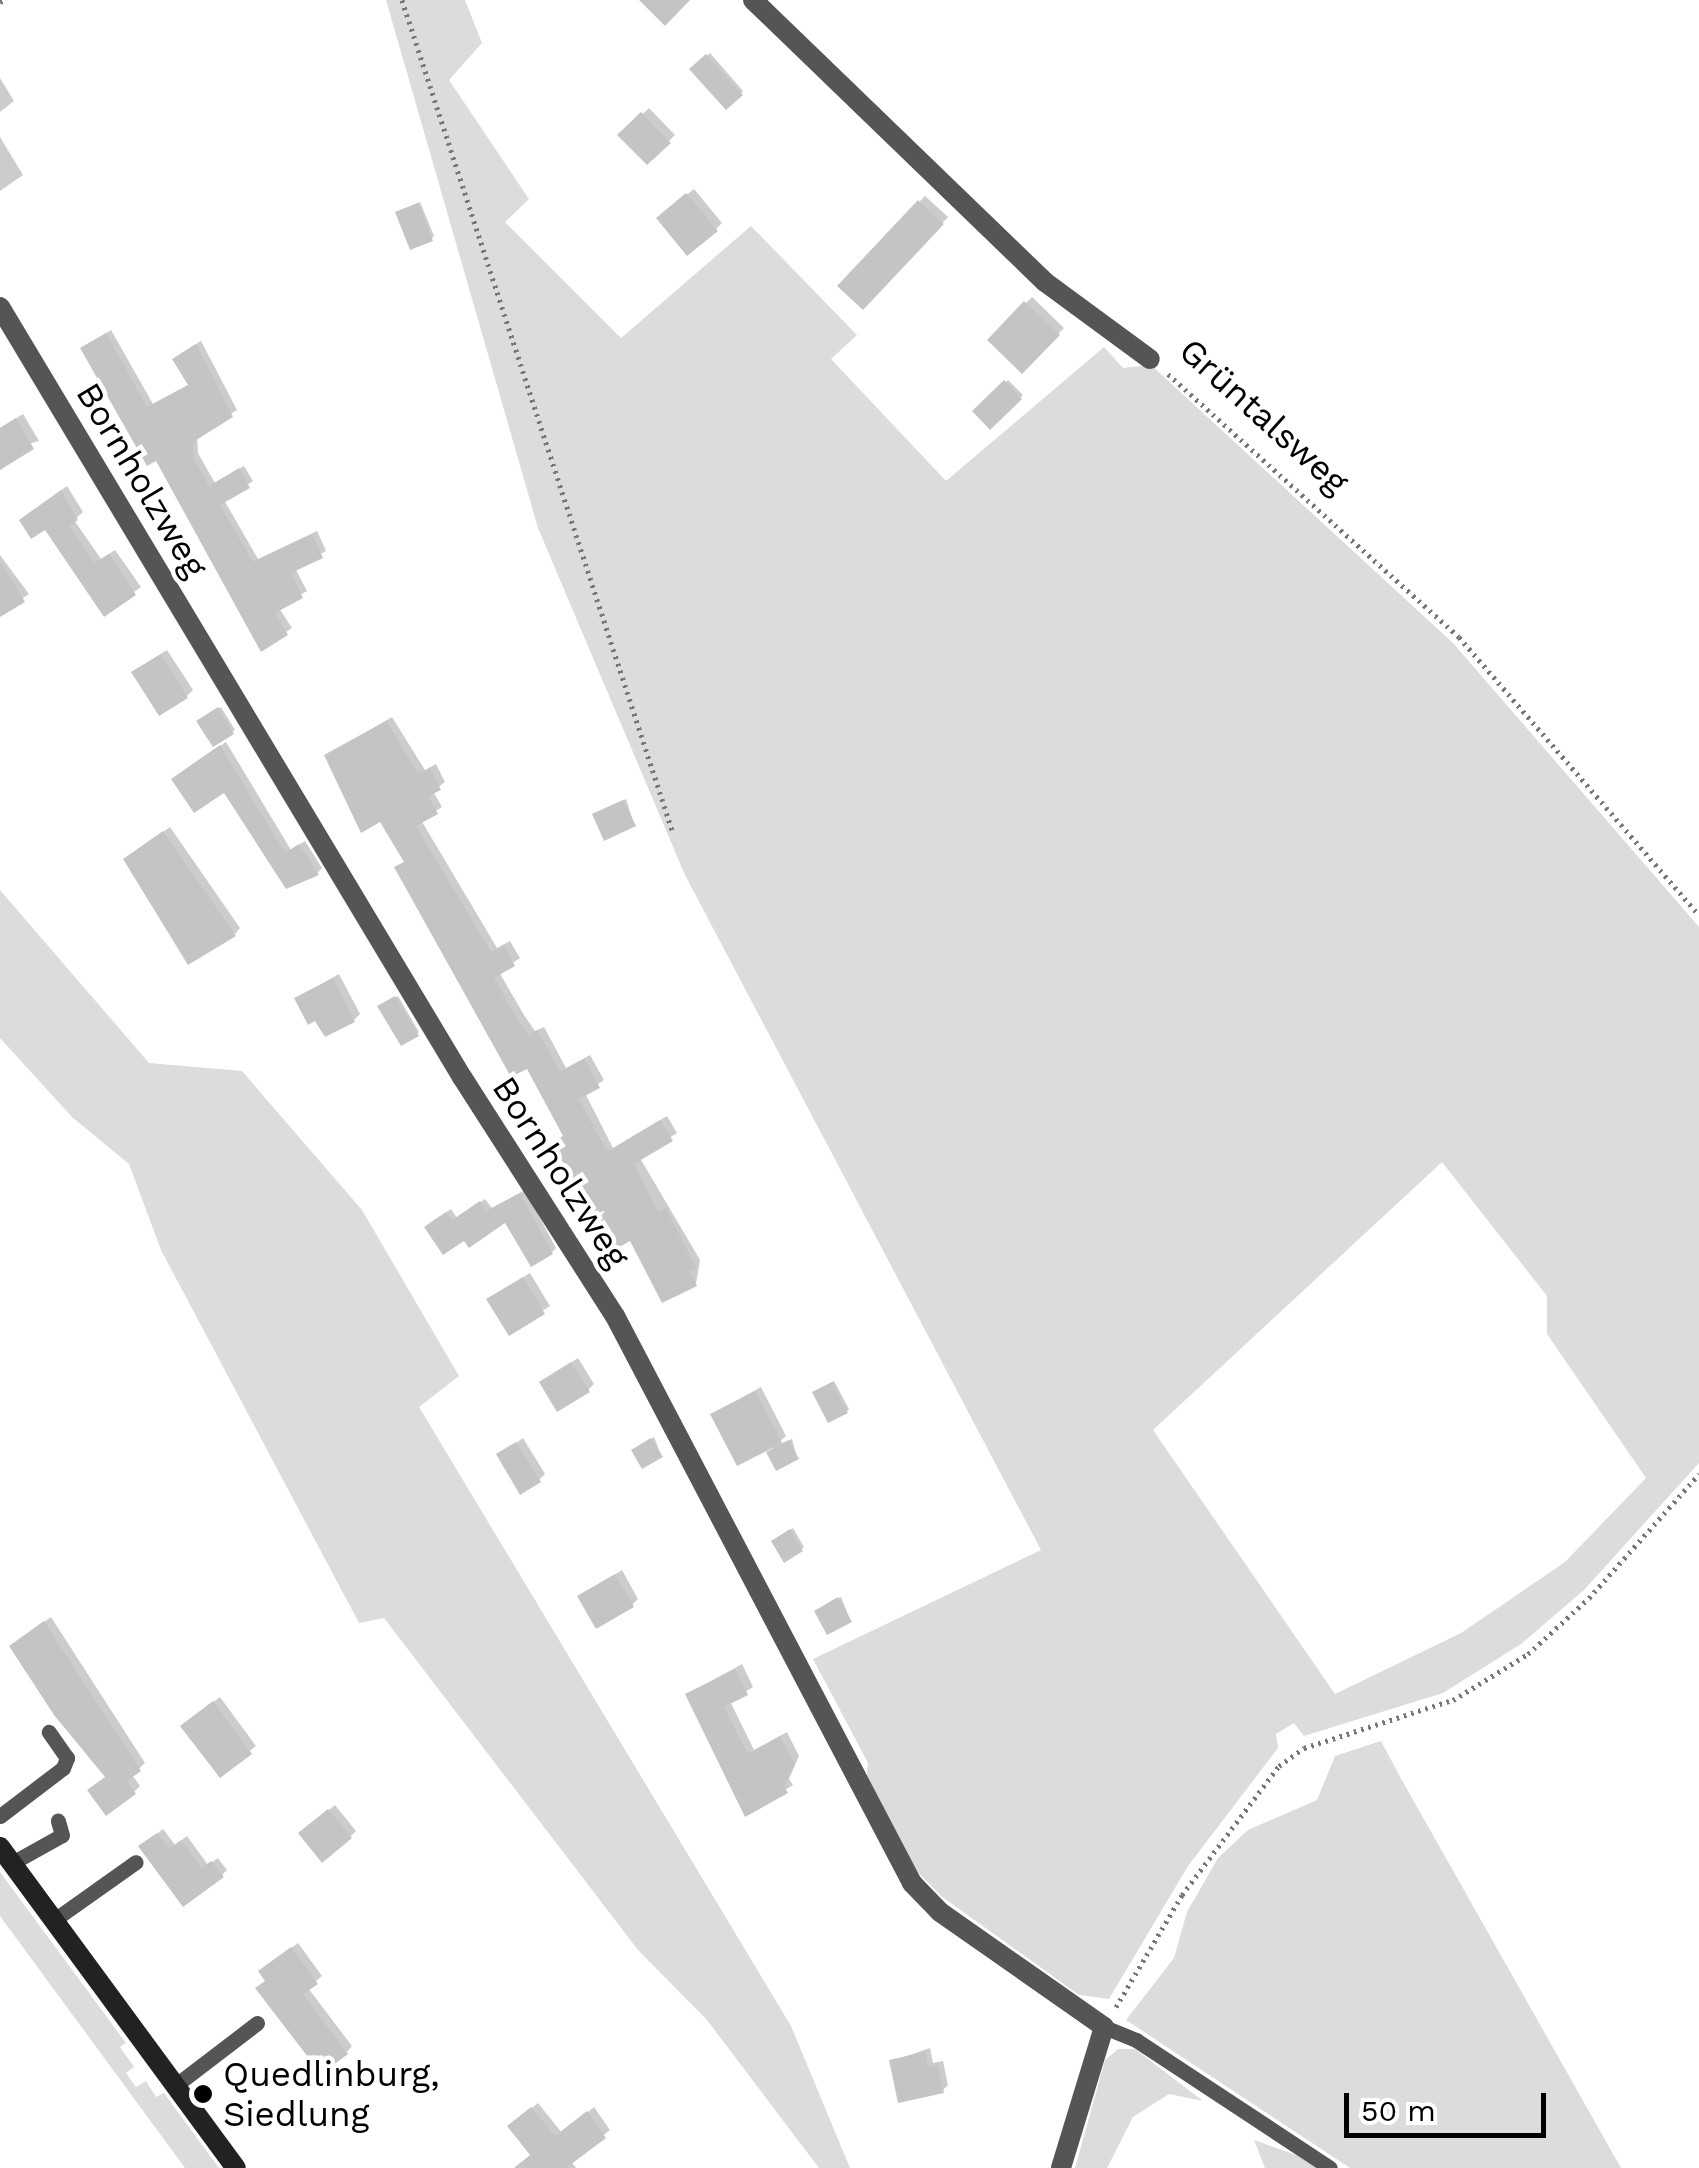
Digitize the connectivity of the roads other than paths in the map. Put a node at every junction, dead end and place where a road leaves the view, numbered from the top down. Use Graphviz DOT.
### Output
graph roads {
  1 [pos="753,0"];
  2 [pos="0,307"];
  3 [pos="1150,359"];
  4 [pos="49,1732"];
  5 [pos="0,1816"];
  6 [pos="58,1821"];
  7 [pos="6,1855"];
  8 [pos="136,1862"];
  9 [pos="54,1920"];
  10 [pos="257,2023"];
  11 [pos="1104,2027"];
  12 [pos="176,2085"];
  13 [pos="236,2168"];
  14 [pos="1062,2168"];
  15 [pos="1330,2168"];
  1 -- 3 [label="street, Grüntalsweg"];
  2 -- 11 [label="street, Bornholzweg"];
  4 -- 5 [label="lane"];
  6 -- 7 [label="lane"];
  7 -- 9 [label="main road"];
  8 -- 9 [label="lane"];
  9 -- 12 [label="main road"];
  10 -- 12 [label="lane"];
  11 -- 14 [label="street"];
  11 -- 15 [label="lane"];
  12 -- 13 [label="main road"];
}
